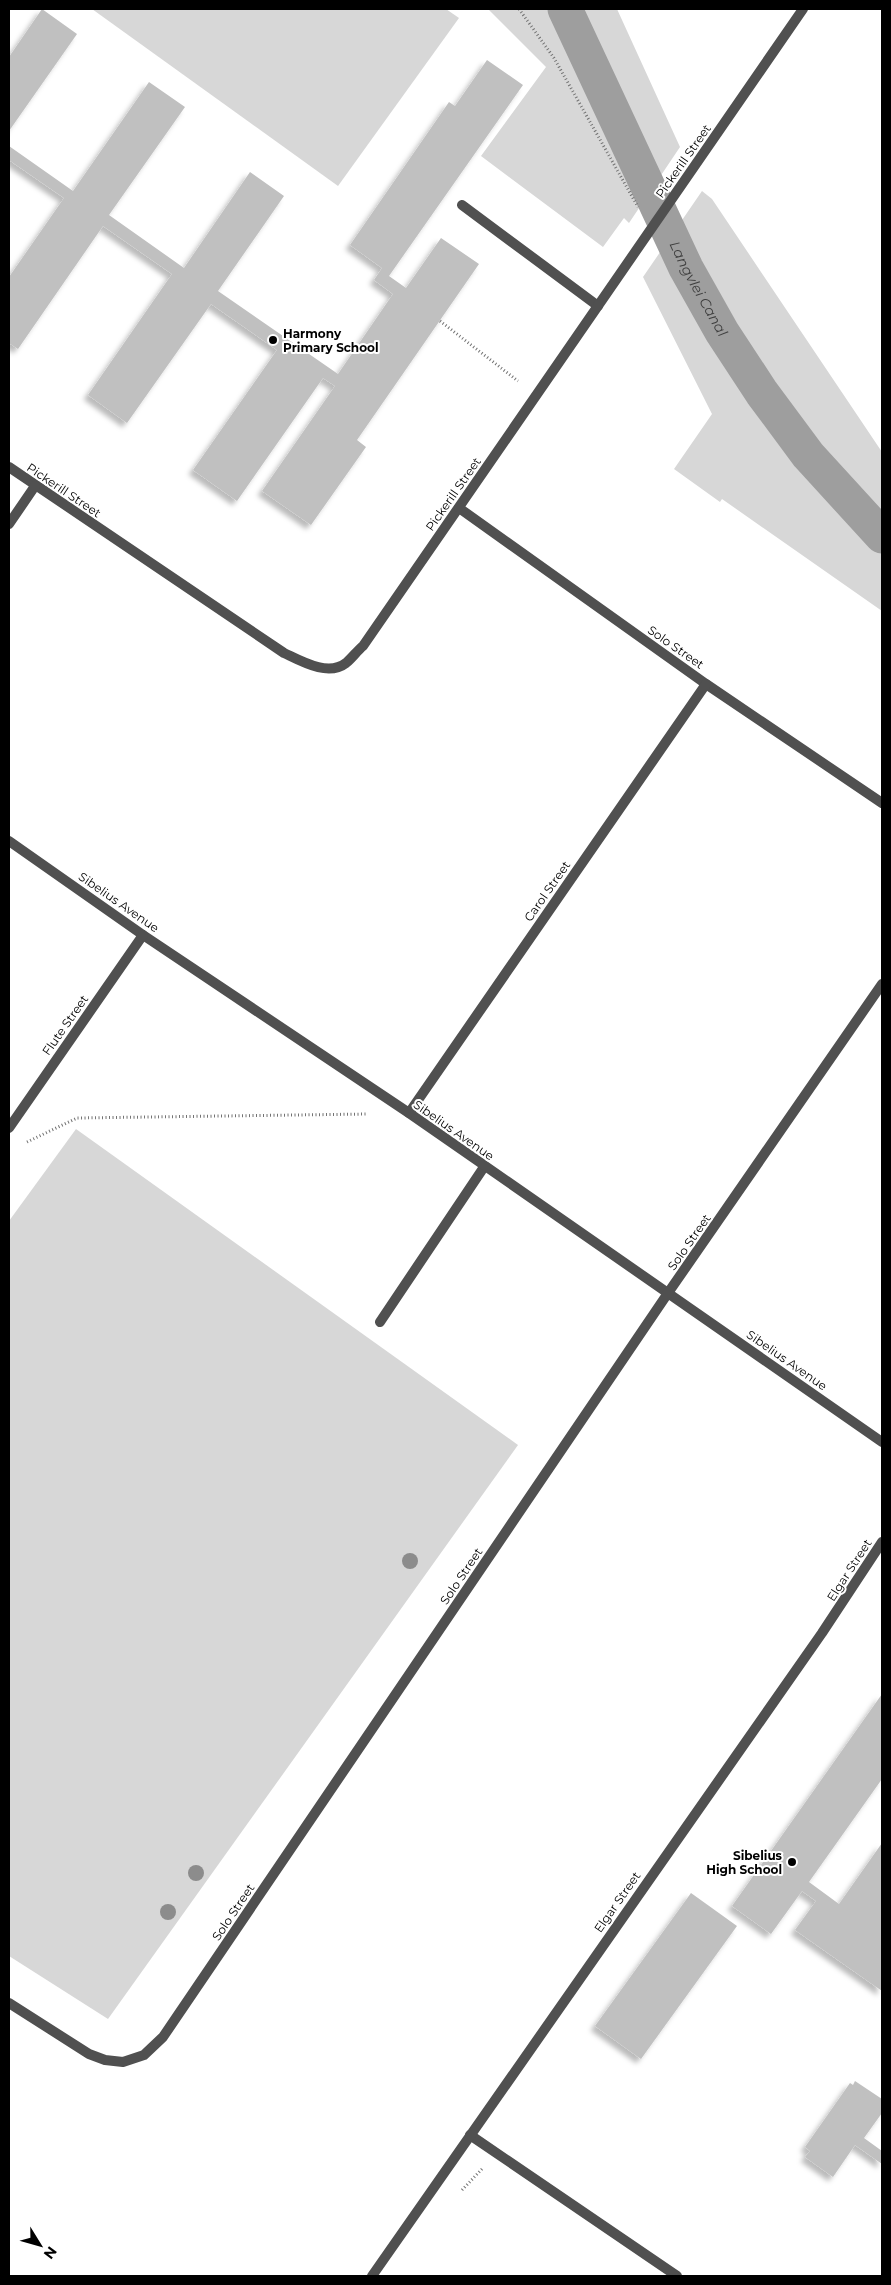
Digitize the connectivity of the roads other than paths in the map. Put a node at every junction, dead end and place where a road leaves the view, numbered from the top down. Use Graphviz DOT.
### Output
graph roads {
  1 [pos="802,9"];
  2 [pos="462,206"];
  3 [pos="598,306"];
  4 [pos="9,467"];
  5 [pos="35,486"];
  6 [pos="459,508"];
  7 [pos="9,524"];
  8 [pos="706,684"];
  9 [pos="882,803"];
  10 [pos="9,841"];
  11 [pos="143,935"];
  12 [pos="882,984"];
  13 [pos="409,1113"];
  14 [pos="9,1128"];
  15 [pos="484,1167"];
  16 [pos="668,1293"];
  17 [pos="380,1322"];
  18 [pos="882,1442"];
  19 [pos="882,1542"];
  20 [pos="9,2003"];
  21 [pos="470,2135"];
  22 [pos="372,2276"];
  23 [pos="676,2276"];
  1 -- 3 [label="street, Pickerill Street"];
  2 -- 3 [label="street"];
  3 -- 6 [label="street, Pickerill Street"];
  4 -- 5 [label="street, Pickerill Street"];
  5 -- 6 [label="street, Pickerill Street"];
  5 -- 7 [label="street"];
  6 -- 8 [label="street, Solo Street"];
  8 -- 9 [label="street, Solo Street"];
  8 -- 13 [label="street, Carol Street"];
  10 -- 11 [label="street, Sibelius Avenue"];
  11 -- 13 [label="street, Sibelius Avenue"];
  11 -- 14 [label="street, Flute Street"];
  12 -- 16 [label="street, Solo Street"];
  13 -- 15 [label="street, Sibelius Avenue"];
  15 -- 16 [label="street, Sibelius Avenue"];
  15 -- 17 [label="street"];
  16 -- 18 [label="street, Sibelius Avenue"];
  16 -- 20 [label="street, Solo Street"];
  19 -- 21 [label="street, Elgar Street"];
  21 -- 22 [label="street, Elgar Street"];
  21 -- 23 [label="street"];
}
